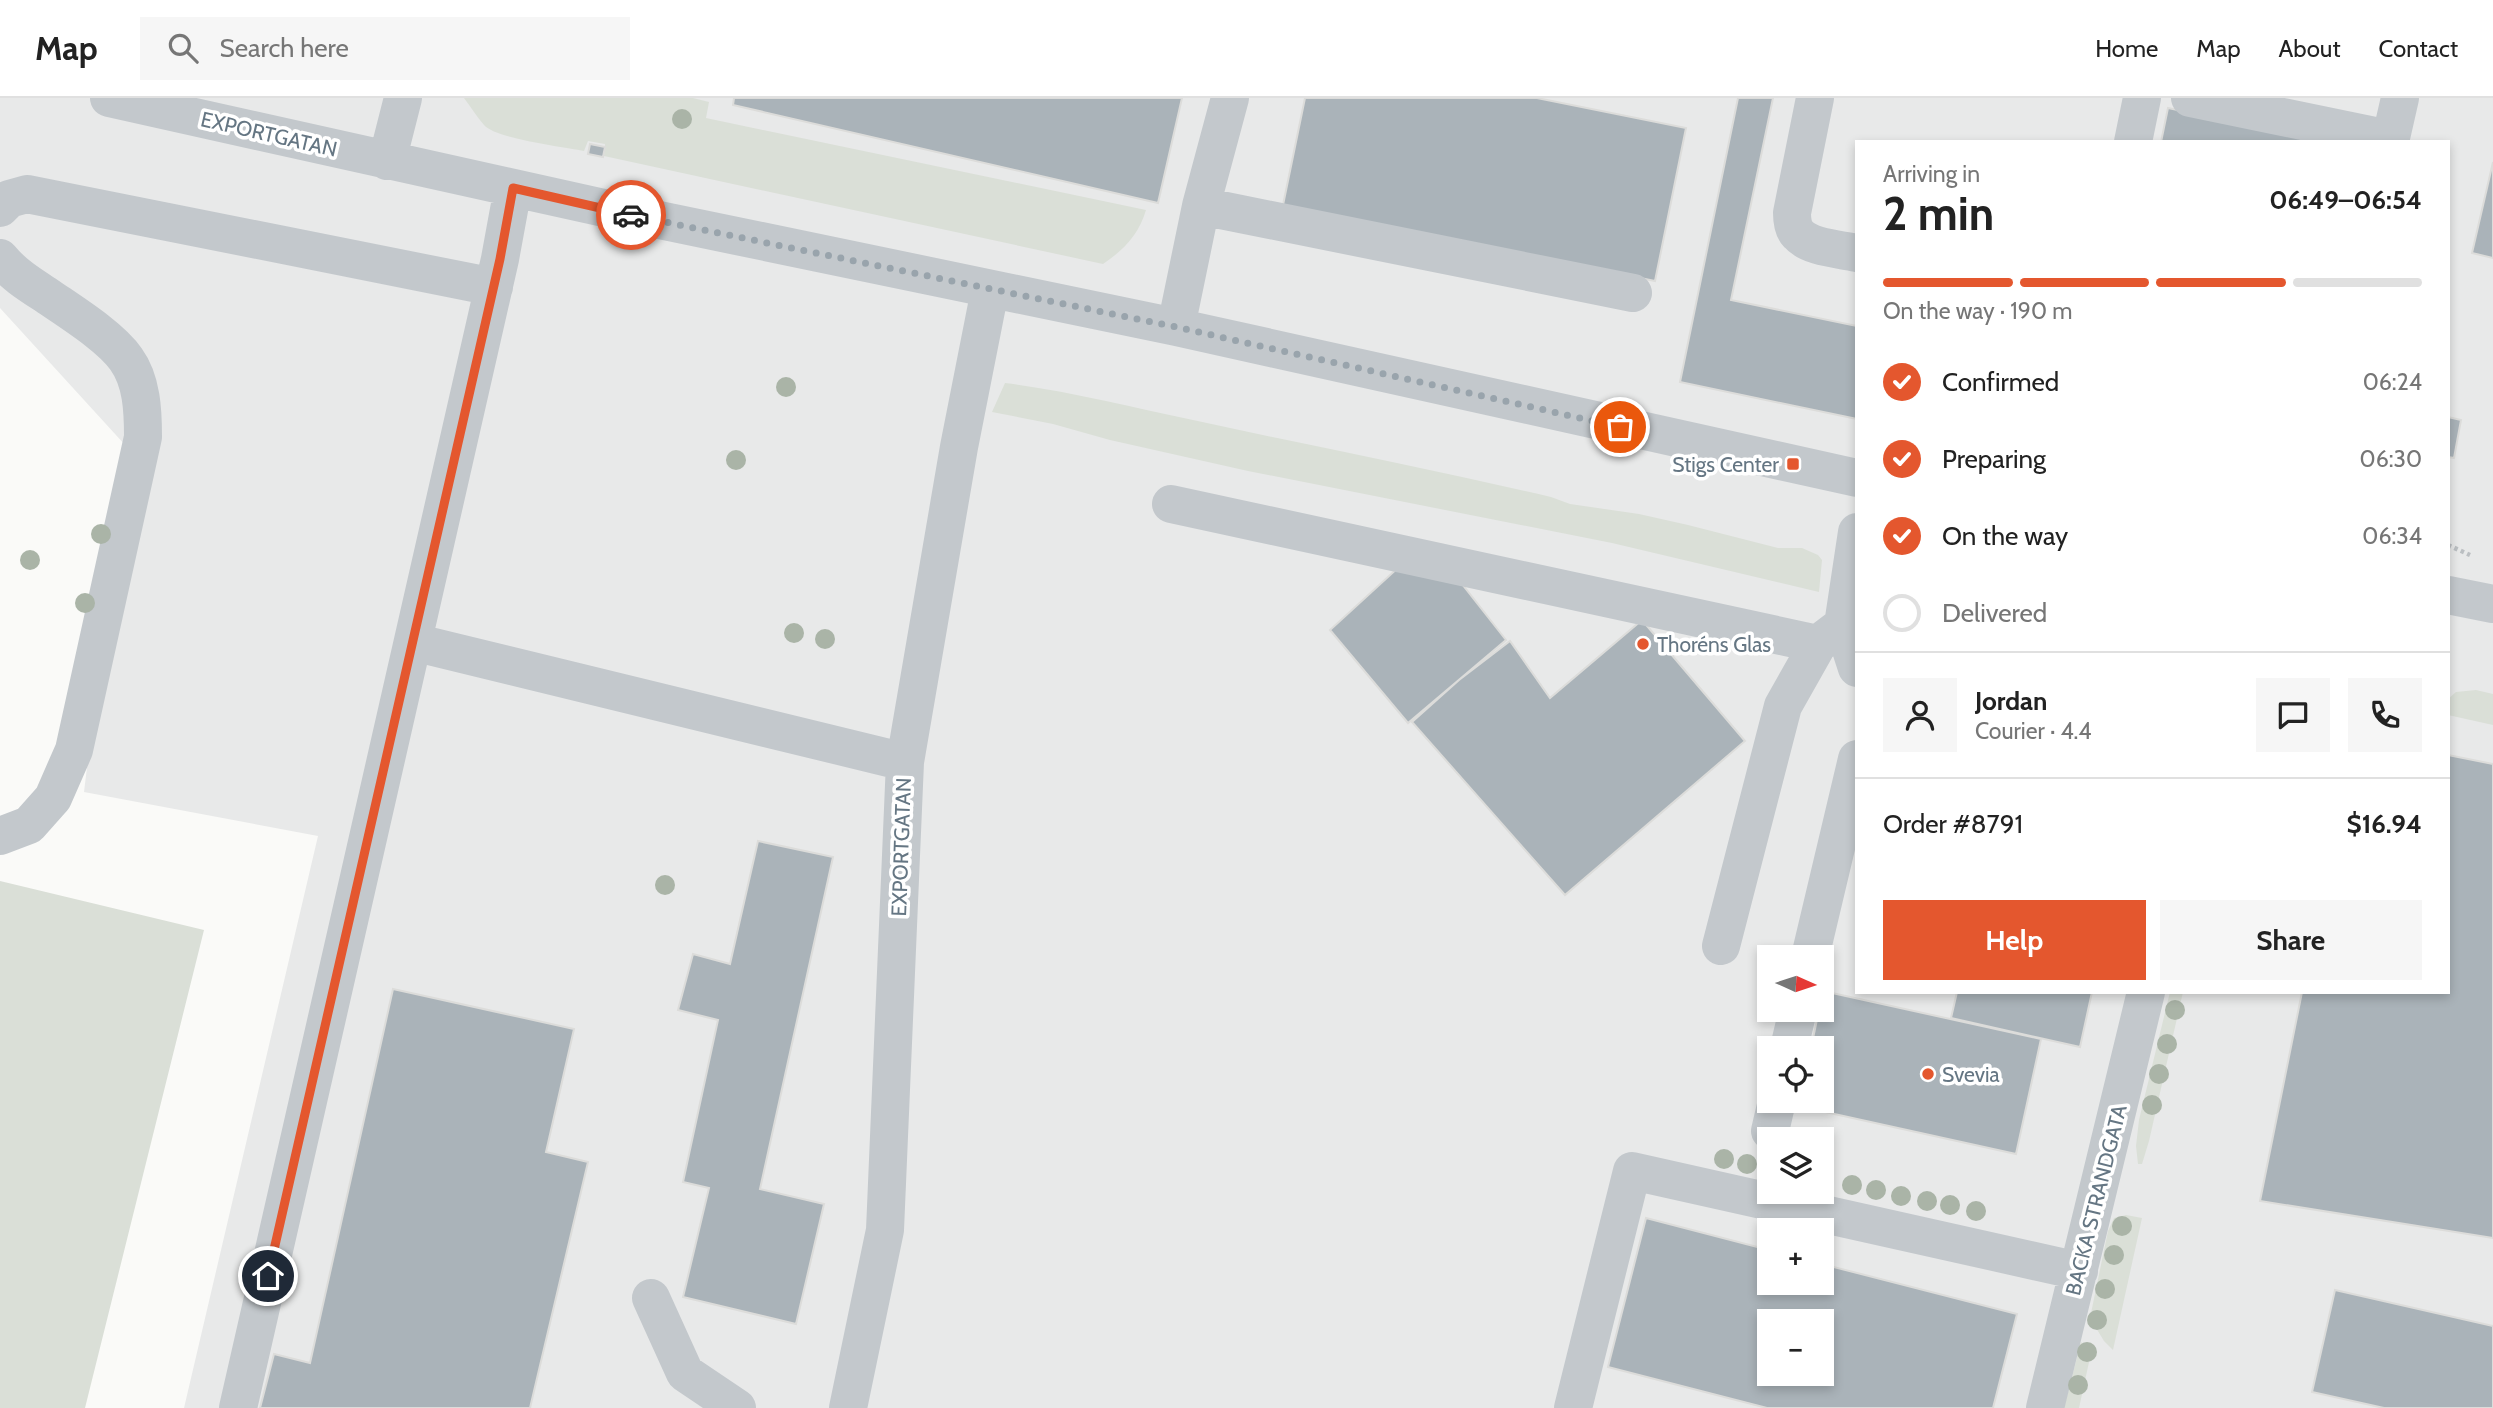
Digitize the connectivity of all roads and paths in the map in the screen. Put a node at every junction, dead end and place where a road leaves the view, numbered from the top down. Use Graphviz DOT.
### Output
graph roads {
  1 [pos="110,98"];
  2 [pos="403,98"];
  3 [pos="1230,98"];
  4 [pos="1815,98"];
  5 [pos="2142,98"];
  6 [pos="2190,98"];
  7 [pos="2400,98"];
  8 [pos="2133,140"];
  9 [pos="2385,140"];
  10 [pos="2390,140"];
  11 [pos="387,161"];
  12 [pos="513,188"];
  13 [pos="1202,206"];
  14 [pos="0,208"];
  15 [pos="1855,253"];
  16 [pos="0,258"];
  17 [pos="494,287"];
  18 [pos="990,290"];
  19 [pos="1633,293"];
  20 [pos="1176,327"];
  21 [pos="1855,478"];
  22 [pos="1171,504"];
  23 [pos="1855,540"];
  24 [pos="2450,595"];
  25 [pos="2493,604"];
  26 [pos="1831,634"];
  27 [pos="413,642"];
  28 [pos="1855,665"];
  29 [pos="905,762"];
  30 [pos="1855,767"];
  31 [pos="0,836"];
  32 [pos="1813,945"];
  33 [pos="1721,946"];
  34 [pos="2146,994"];
  35 [pos="2079,1271"];
  36 [pos="651,1298"];
  37 [pos="237,1408"];
  38 [pos="737,1408"];
  39 [pos="848,1408"];
  40 [pos="1573,1408"];
  41 [pos="2045,1408"];
  1 -- 11 [label="street, EXPORTGATAN"];
  2 -- 11 [label="street"];
  3 -- 13 [label="street"];
  4 -- 15 [label="street"];
  5 -- 8 [label="street"];
  6 -- 9 [label="street"];
  7 -- 10 [label="street"];
  11 -- 12 [label="street, EXPORTGATAN"];
  12 -- 17 [label="street"];
  12 -- 18 [label="street, EXPORTGATAN"];
  13 -- 19 [label="street"];
  13 -- 20 [label="street"];
  14 -- 17 [label="street"];
  16 -- 31 [label="street"];
  17 -- 27 [label="street"];
  18 -- 20 [label="street, EXPORTGATAN"];
  18 -- 29 [label="street, EXPORTGATAN"];
  20 -- 21 [label="street, EXPORTGATAN"];
  22 -- 26 [label="street"];
  23 -- 26 [label="street"];
  24 -- 25 [label="street"];
  26 -- 28 [label="street"];
  26 -- 33 [label="street"];
  27 -- 29 [label="street"];
  27 -- 37 [label="street"];
  29 -- 39 [label="street, EXPORTGATAN"];
  30 -- 32 [label="street"];
  34 -- 35 [label="street, BACKA STRANDGATA"];
  35 -- 40 [label="street"];
  35 -- 41 [label="street, BACKA STRANDGATA"];
  36 -- 38 [label="street"];
}
